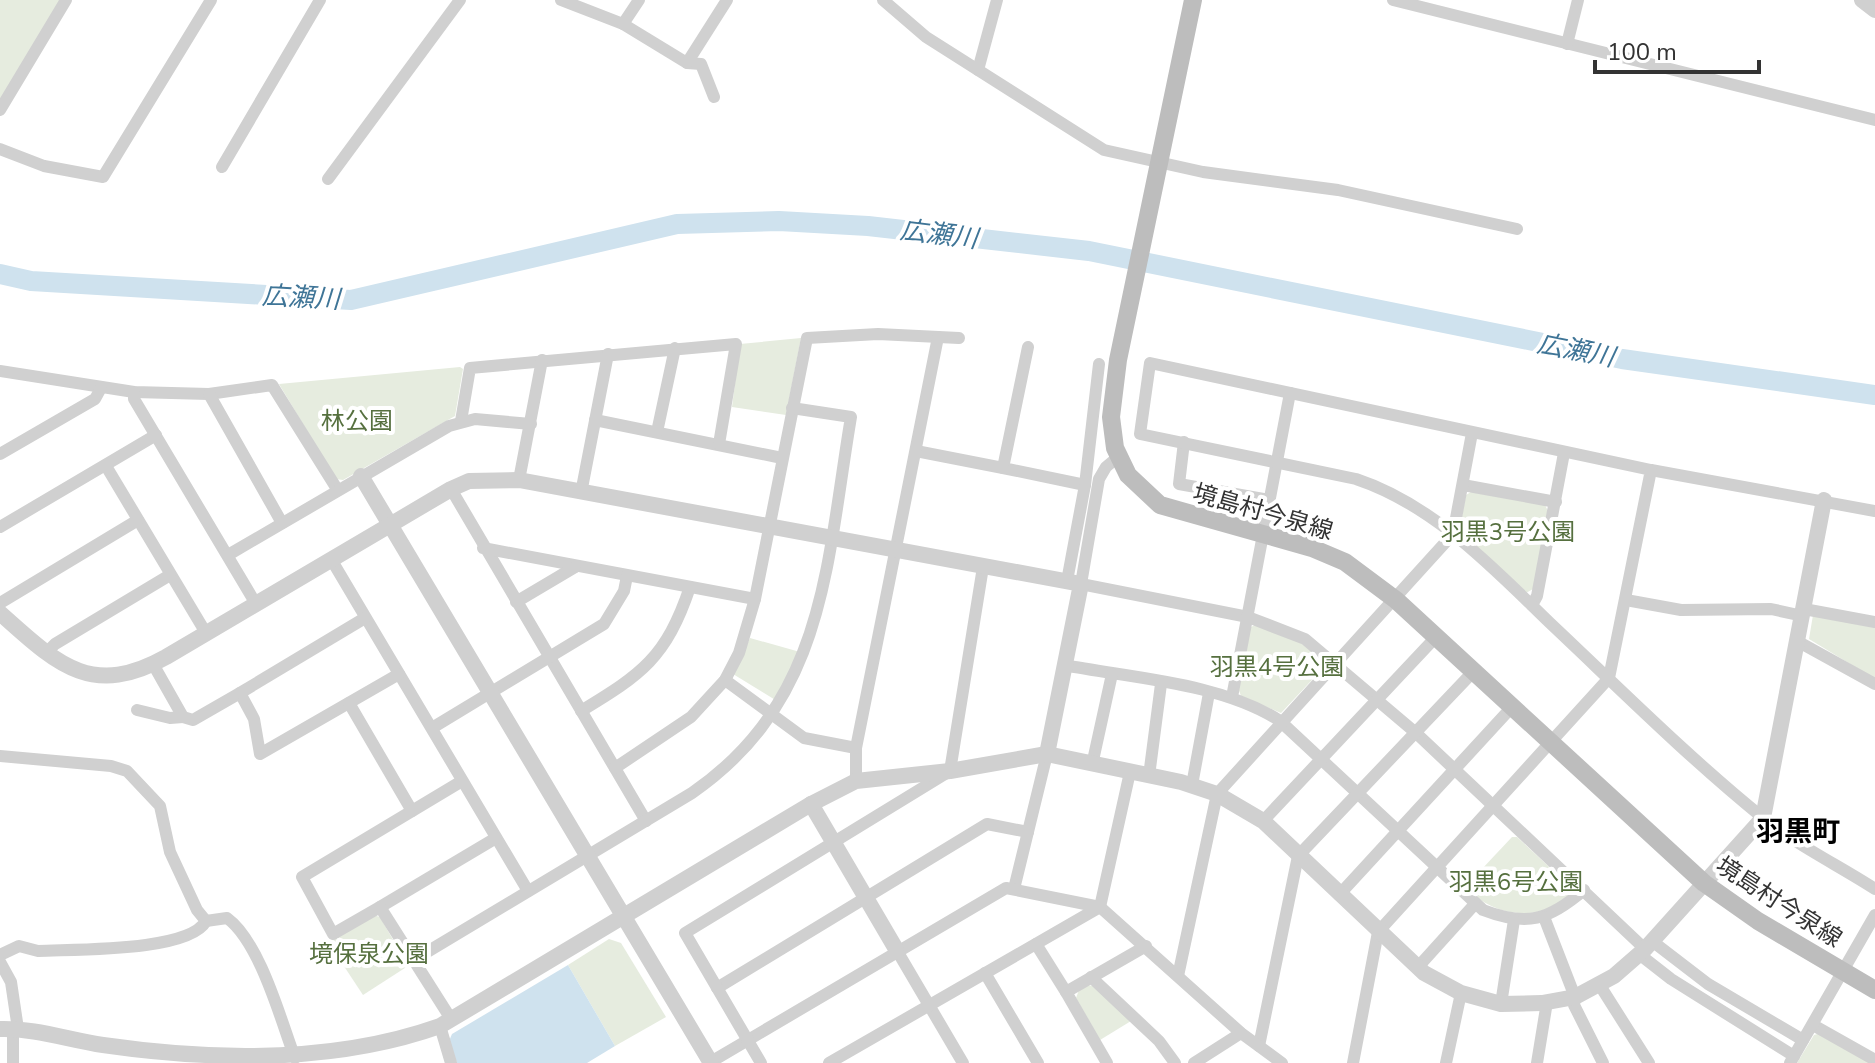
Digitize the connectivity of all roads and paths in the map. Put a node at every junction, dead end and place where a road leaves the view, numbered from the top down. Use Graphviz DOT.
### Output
graph roads {
  1 [pos="66,0"];
  2 [pos="211,0"];
  3 [pos="320,0"];
  4 [pos="460,0"];
  5 [pos="561,0"];
  6 [pos="639,0"];
  7 [pos="727,0"];
  8 [pos="883,0"];
  9 [pos="997,0"];
  10 [pos="1193,0"];
  11 [pos="1393,0"];
  12 [pos="1578,0"];
  13 [pos="1862,0"];
  14 [pos="1875,10"];
  15 [pos="623,24"];
  16 [pos="1567,44"];
  17 [pos="687,63"];
  18 [pos="978,70"];
  19 [pos="714,97"];
  20 [pos="0,110"];
  21 [pos="1875,120"];
  22 [pos="0,149"];
  23 [pos="222,167"];
  24 [pos="1156,169"];
  25 [pos="328,179"];
  26 [pos="1517,229"];
  27 [pos="938,337"];
  28 [pos="959,338"];
  29 [pos="1028,347"];
  30 [pos="675,348"];
  31 [pos="608,354"];
  32 [pos="542,360"];
  33 [pos="1099,364"];
  34 [pos="2,374"];
  35 [pos="101,388"];
  36 [pos="134,392"];
  37 [pos="1290,393"];
  38 [pos="209,394"];
  39 [pos="792,408"];
  40 [pos="595,420"];
  41 [pos="461,421"];
  42 [pos="531,424"];
  43 [pos="657,432"];
  44 [pos="1472,433"];
  45 [pos="156,435"];
  46 [pos="1184,442"];
  47 [pos="719,444"];
  48 [pos="916,451"];
  49 [pos="1564,453"];
  50 [pos="0,454"];
  51 [pos="1118,457"];
  52 [pos="782,458"];
  53 [pos="1276,460"];
  54 [pos="106,466"];
  55 [pos="1003,468"];
  56 [pos="1651,470"];
  57 [pos="361,476"];
  58 [pos="519,480"];
  59 [pos="1085,485"];
  60 [pos="1463,485"];
  61 [pos="337,489"];
  62 [pos="451,489"];
  63 [pos="581,493"];
  64 [pos="1269,500"];
  65 [pos="1824,500"];
  66 [pos="1556,502"];
  67 [pos="1875,511"];
  68 [pos="138,520"];
  69 [pos="282,523"];
  70 [pos="389,523"];
  71 [pos="0,527"];
  72 [pos="769,528"];
  73 [pos="1263,532"];
  74 [pos="1453,534"];
  75 [pos="831,539"];
  76 [pos="483,548"];
  77 [pos="895,551"];
  78 [pos="228,555"];
  79 [pos="331,559"];
  80 [pos="575,567"];
  81 [pos="983,567"];
  82 [pos="170,575"];
  83 [pos="627,576"];
  84 [pos="1074,582"];
  85 [pos="690,587"];
  86 [pos="755,599"];
  87 [pos="1396,600"];
  88 [pos="1626,600"];
  89 [pos="516,602"];
  90 [pos="0,603"];
  91 [pos="256,604"];
  92 [pos="1532,605"];
  93 [pos="1803,612"];
  94 [pos="0,613"];
  95 [pos="1248,617"];
  96 [pos="365,618"];
  97 [pos="1875,622"];
  98 [pos="206,633"];
  99 [pos="1435,638"];
  100 [pos="1797,641"];
  101 [pos="46,653"];
  102 [pos="548,657"];
  103 [pos="1335,662"];
  104 [pos="153,664"];
  105 [pos="1064,665"];
  106 [pos="1472,673"];
  107 [pos="399,674"];
  108 [pos="1112,674"];
  109 [pos="1609,678"];
  110 [pos="725,680"];
  111 [pos="1161,684"];
  112 [pos="1875,684"];
  113 [pos="490,692"];
  114 [pos="240,693"];
  115 [pos="1209,693"];
  116 [pos="1232,697"];
  117 [pos="1375,698"];
  118 [pos="349,703"];
  119 [pos="1511,708"];
  120 [pos="137,710"];
  121 [pos="581,711"];
  122 [pos="774,714"];
  123 [pos="183,717"];
  124 [pos="1280,721"];
  125 [pos="432,728"];
  126 [pos="1416,733"];
  127 [pos="1551,743"];
  128 [pos="856,748"];
  129 [pos="1047,754"];
  130 [pos="0,756"];
  131 [pos="1320,758"];
  132 [pos="1092,765"];
  133 [pos="615,768"];
  134 [pos="950,771"];
  135 [pos="1453,771"];
  136 [pos="1130,772"];
  137 [pos="1149,776"];
  138 [pos="462,781"];
  139 [pos="856,781"];
  140 [pos="1192,785"];
  141 [pos="1217,794"];
  142 [pos="1359,795"];
  143 [pos="811,804"];
  144 [pos="1492,807"];
  145 [pos="412,811"];
  146 [pos="1763,818"];
  147 [pos="646,821"];
  148 [pos="1263,821"];
  149 [pos="1028,832"];
  150 [pos="1397,832"];
  151 [pos="496,838"];
  152 [pos="833,844"];
  153 [pos="587,856"];
  154 [pos="1298,856"];
  155 [pos="1437,870"];
  156 [pos="1704,883"];
  157 [pos="1014,889"];
  158 [pos="1875,889"];
  159 [pos="1584,890"];
  160 [pos="528,891"];
  161 [pos="1339,895"];
  162 [pos="865,897"];
  163 [pos="1474,905"];
  164 [pos="380,907"];
  165 [pos="1100,907"];
  166 [pos="1875,915"];
  167 [pos="625,916"];
  168 [pos="1544,917"];
  169 [pos="1514,920"];
  170 [pos="206,921"];
  171 [pos="1378,932"];
  172 [pos="1036,944"];
  173 [pos="1146,946"];
  174 [pos="1645,948"];
  175 [pos="896,949"];
  176 [pos="0,955"];
  177 [pos="412,961"];
  178 [pos="0,962"];
  179 [pos="1418,967"];
  180 [pos="1844,971"];
  181 [pos="985,973"];
  182 [pos="1178,976"];
  183 [pos="1091,977"];
  184 [pos="1599,984"];
  185 [pos="717,988"];
  186 [pos="1875,990"];
  187 [pos="1066,992"];
  188 [pos="1461,993"];
  189 [pos="1575,997"];
  190 [pos="1547,1002"];
  191 [pos="1501,1004"];
  192 [pos="929,1005"];
  193 [pos="445,1023"];
  194 [pos="1813,1025"];
  195 [pos="10,1029"];
  196 [pos="1241,1033"];
  197 [pos="747,1040"];
  198 [pos="1803,1040"];
  199 [pos="1259,1046"];
  200 [pos="164,1057"];
  201 [pos="961,1059"];
  202 [pos="1792,1059"];
  203 [pos="1875,1060"];
  204 [pos="296,1061"];
  205 [pos="13,1063"];
  206 [pos="451,1063"];
  207 [pos="710,1063"];
  208 [pos="761,1063"];
  209 [pos="829,1063"];
  210 [pos="945,1063"];
  211 [pos="1038,1063"];
  212 [pos="1107,1063"];
  213 [pos="1175,1063"];
  214 [pos="1194,1063"];
  215 [pos="1282,1063"];
  216 [pos="1353,1063"];
  217 [pos="1446,1063"];
  218 [pos="1537,1063"];
  219 [pos="1603,1063"];
  220 [pos="1649,1063"];
  1 -- 20 [label="street"];
  2 -- 22 [label="street"];
  3 -- 23 [label="street"];
  4 -- 25 [label="street"];
  5 -- 15 [label="street"];
  6 -- 15 [label="street"];
  7 -- 17 [label="street"];
  8 -- 18 [label="street"];
  9 -- 18 [label="street"];
  10 -- 24 [label="main road, 境島村今泉線"];
  11 -- 16 [label="street"];
  12 -- 16 [label="street"];
  13 -- 14 [label="street"];
  15 -- 17 [label="street"];
  16 -- 21 [label="street"];
  17 -- 19 [label="street"];
  18 -- 24 [label="street"];
  24 -- 26 [label="street"];
  24 -- 51 [label="main road, 境島村今泉線"];
  27 -- 28 [label="street"];
  27 -- 39 [label="street"];
  27 -- 48 [label="street"];
  29 -- 55 [label="street"];
  30 -- 31 [label="street"];
  30 -- 43 [label="street"];
  30 -- 47 [label="street"];
  31 -- 32 [label="street"];
  31 -- 40 [label="street"];
  32 -- 41 [label="street"];
  32 -- 42 [label="street"];
  33 -- 59 [label="street"];
  34 -- 35 [label="street"];
  35 -- 36 [label="street"];
  35 -- 50 [label="street"];
  36 -- 38 [label="street"];
  36 -- 45 [label="street"];
  37 -- 44 [label="street"];
  37 -- 46 [label="street"];
  37 -- 53 [label="street"];
  38 -- 61 [label="street"];
  38 -- 69 [label="street"];
  39 -- 52 [label="street"];
  39 -- 75 [label="street"];
  40 -- 43 [label="street"];
  40 -- 63 [label="street"];
  41 -- 42 [label="street"];
  41 -- 57 [label="street"];
  42 -- 58 [label="street"];
  43 -- 47 [label="street"];
  44 -- 49 [label="street"];
  44 -- 60 [label="street"];
  45 -- 54 [label="street"];
  45 -- 78 [label="street"];
  46 -- 53 [label="street"];
  46 -- 64 [label="street"];
  47 -- 52 [label="street"];
  48 -- 55 [label="street"];
  48 -- 77 [label="street"];
  49 -- 56 [label="street"];
  49 -- 66 [label="street"];
  51 -- 73 [label="main road, 境島村今泉線"];
  51 -- 84 [label="street"];
  52 -- 72 [label="street"];
  53 -- 64 [label="street"];
  53 -- 74 [label="street"];
  54 -- 68 [label="street"];
  54 -- 71 [label="street"];
  55 -- 59 [label="street"];
  56 -- 65 [label="street"];
  56 -- 88 [label="street"];
  57 -- 61 [label="street"];
  57 -- 70 [label="street"];
  58 -- 62 [label="street"];
  58 -- 63 [label="street"];
  59 -- 84 [label="street"];
  60 -- 66 [label="street"];
  60 -- 74 [label="street"];
  61 -- 69 [label="street"];
  62 -- 70 [label="street"];
  62 -- 76 [label="street"];
  63 -- 72 [label="street"];
  64 -- 73 [label="street"];
  65 -- 67 [label="street"];
  65 -- 93 [label="street"];
  66 -- 92 [label="street"];
  68 -- 82 [label="street"];
  68 -- 90 [label="street"];
  69 -- 78 [label="street"];
  70 -- 79 [label="street"];
  70 -- 113 [label="street"];
  72 -- 75 [label="street"];
  72 -- 86 [label="street"];
  73 -- 87 [label="main road, 境島村今泉線"];
  73 -- 95 [label="street"];
  74 -- 87 [label="street"];
  74 -- 92 [label="street"];
  75 -- 77 [label="street"];
  75 -- 122 [label="street"];
  76 -- 80 [label="street"];
  76 -- 89 [label="street"];
  77 -- 81 [label="street"];
  77 -- 128 [label="street"];
  78 -- 91 [label="street"];
  79 -- 91 [label="street"];
  79 -- 96 [label="street"];
  80 -- 83 [label="street"];
  80 -- 89 [label="street"];
  81 -- 84 [label="street"];
  81 -- 134 [label="street"];
  82 -- 98 [label="street"];
  82 -- 101 [label="street"];
  83 -- 85 [label="street"];
  83 -- 102 [label="street"];
  84 -- 95 [label="street"];
  84 -- 105 [label="street"];
  85 -- 86 [label="street"];
  85 -- 121 [label="street"];
  86 -- 110 [label="street"];
  87 -- 99 [label="main road, 境島村今泉線"];
  87 -- 103 [label="street"];
  88 -- 93 [label="street"];
  88 -- 109 [label="street"];
  89 -- 102 [label="street"];
  91 -- 98 [label="street"];
  92 -- 109 [label="street"];
  93 -- 97 [label="street"];
  93 -- 100 [label="street"];
  94 -- 101 [label="street"];
  95 -- 103 [label="street"];
  95 -- 116 [label="street"];
  96 -- 107 [label="street"];
  96 -- 114 [label="street"];
  98 -- 104 [label="street"];
  99 -- 106 [label="main road, 境島村今泉線"];
  99 -- 117 [label="street"];
  100 -- 112 [label="street"];
  100 -- 146 [label="street"];
  101 -- 104 [label="street"];
  102 -- 113 [label="street"];
  102 -- 121 [label="street"];
  103 -- 117 [label="street"];
  103 -- 124 [label="street"];
  104 -- 123 [label="street"];
  105 -- 108 [label="street"];
  105 -- 129 [label="street"];
  106 -- 119 [label="main road, 境島村今泉線"];
  106 -- 126 [label="street"];
  107 -- 118 [label="street"];
  107 -- 125 [label="street"];
  108 -- 111 [label="street"];
  108 -- 132 [label="street"];
  109 -- 127 [label="street"];
  109 -- 146 [label="street"];
  110 -- 122 [label="street"];
  110 -- 133 [label="street"];
  111 -- 115 [label="street"];
  111 -- 137 [label="street"];
  113 -- 125 [label="street"];
  113 -- 153 [label="street"];
  114 -- 118 [label="street"];
  114 -- 123 [label="street"];
  115 -- 116 [label="street"];
  115 -- 140 [label="street"];
  116 -- 124 [label="street"];
  117 -- 126 [label="street"];
  117 -- 131 [label="street"];
  118 -- 145 [label="street"];
  119 -- 127 [label="main road, 境島村今泉線"];
  119 -- 135 [label="street"];
  120 -- 123 [label="street"];
  121 -- 133 [label="street"];
  122 -- 128 [label="street"];
  122 -- 147 [label="street"];
  124 -- 131 [label="street"];
  124 -- 141 [label="street"];
  125 -- 138 [label="street"];
  126 -- 135 [label="street"];
  126 -- 142 [label="street"];
  127 -- 144 [label="street"];
  127 -- 156 [label="main road, 境島村今泉線"];
  128 -- 139 [label="street"];
  129 -- 132 [label="street"];
  129 -- 134 [label="street"];
  129 -- 149 [label="street"];
  130 -- 170 [label="street"];
  131 -- 142 [label="street"];
  131 -- 148 [label="street"];
  132 -- 136 [label="street"];
  133 -- 147 [label="street"];
  134 -- 139 [label="street"];
  134 -- 152 [label="street"];
  135 -- 144 [label="street"];
  135 -- 150 [label="street"];
  136 -- 137 [label="street"];
  136 -- 165 [label="street"];
  137 -- 140 [label="street"];
  138 -- 145 [label="street"];
  138 -- 151 [label="street"];
  139 -- 143 [label="street"];
  140 -- 141 [label="street"];
  141 -- 148 [label="street"];
  141 -- 182 [label="street"];
  142 -- 150 [label="street"];
  142 -- 154 [label="street"];
  143 -- 152 [label="street"];
  143 -- 167 [label="street"];
  144 -- 155 [label="street"];
  144 -- 159 [label="street"];
  145 -- 164 [label="street"];
  146 -- 156 [label="street"];
  146 -- 158 [label="street"];
  147 -- 153 [label="street"];
  148 -- 154 [label="street"];
  149 -- 157 [label="street"];
  149 -- 162 [label="street"];
  150 -- 155 [label="street"];
  150 -- 161 [label="street"];
  151 -- 160 [label="street"];
  151 -- 164 [label="street"];
  152 -- 162 [label="street"];
  152 -- 185 [label="street"];
  153 -- 160 [label="street"];
  153 -- 167 [label="street"];
  154 -- 161 [label="street"];
  154 -- 199 [label="street"];
  155 -- 163 [label="street"];
  155 -- 171 [label="street"];
  156 -- 174 [label="street"];
  156 -- 180 [label="main road, 境島村今泉線"];
  157 -- 165 [label="street"];
  157 -- 175 [label="street"];
  159 -- 168 [label="street"];
  159 -- 174 [label="street"];
  160 -- 177 [label="street"];
  161 -- 171 [label="street"];
  162 -- 175 [label="street"];
  162 -- 185 [label="street"];
  163 -- 169 [label="street"];
  163 -- 179 [label="street"];
  164 -- 177 [label="street"];
  165 -- 172 [label="street"];
  165 -- 173 [label="street"];
  166 -- 180 [label="street"];
  167 -- 193 [label="street"];
  167 -- 207 [label="street"];
  168 -- 169 [label="street"];
  168 -- 189 [label="street"];
  169 -- 191 [label="street"];
  170 -- 176 [label="street"];
  170 -- 204 [label="street"];
  171 -- 179 [label="street"];
  171 -- 216 [label="street"];
  172 -- 181 [label="street"];
  172 -- 187 [label="street"];
  173 -- 182 [label="street"];
  173 -- 183 [label="street"];
  174 -- 184 [label="street"];
  174 -- 198 [label="street"];
  174 -- 202 [label="street"];
  175 -- 192 [label="street"];
  175 -- 197 [label="street"];
  177 -- 193 [label="street"];
  178 -- 195 [label="street"];
  179 -- 188 [label="street"];
  180 -- 186 [label="main road, 境島村今泉線"];
  180 -- 194 [label="street"];
  181 -- 192 [label="street"];
  181 -- 211 [label="street"];
  182 -- 196 [label="street"];
  183 -- 187 [label="street"];
  183 -- 213 [label="street"];
  184 -- 189 [label="street"];
  184 -- 220 [label="street"];
  185 -- 197 [label="street"];
  187 -- 212 [label="street"];
  188 -- 191 [label="street"];
  188 -- 217 [label="street"];
  189 -- 190 [label="street"];
  189 -- 219 [label="street"];
  190 -- 191 [label="street"];
  190 -- 218 [label="street"];
  192 -- 201 [label="street"];
  192 -- 209 [label="street"];
  193 -- 204 [label="street"];
  193 -- 206 [label="street"];
  194 -- 198 [label="street"];
  194 -- 203 [label="street"];
  195 -- 200 [label="street"];
  195 -- 205 [label="street"];
  196 -- 199 [label="street"];
  196 -- 214 [label="street"];
  197 -- 207 [label="street"];
  197 -- 208 [label="street"];
  198 -- 202 [label="street"];
  199 -- 215 [label="street"];
  200 -- 204 [label="street"];
  201 -- 210 [label="street"];
}
